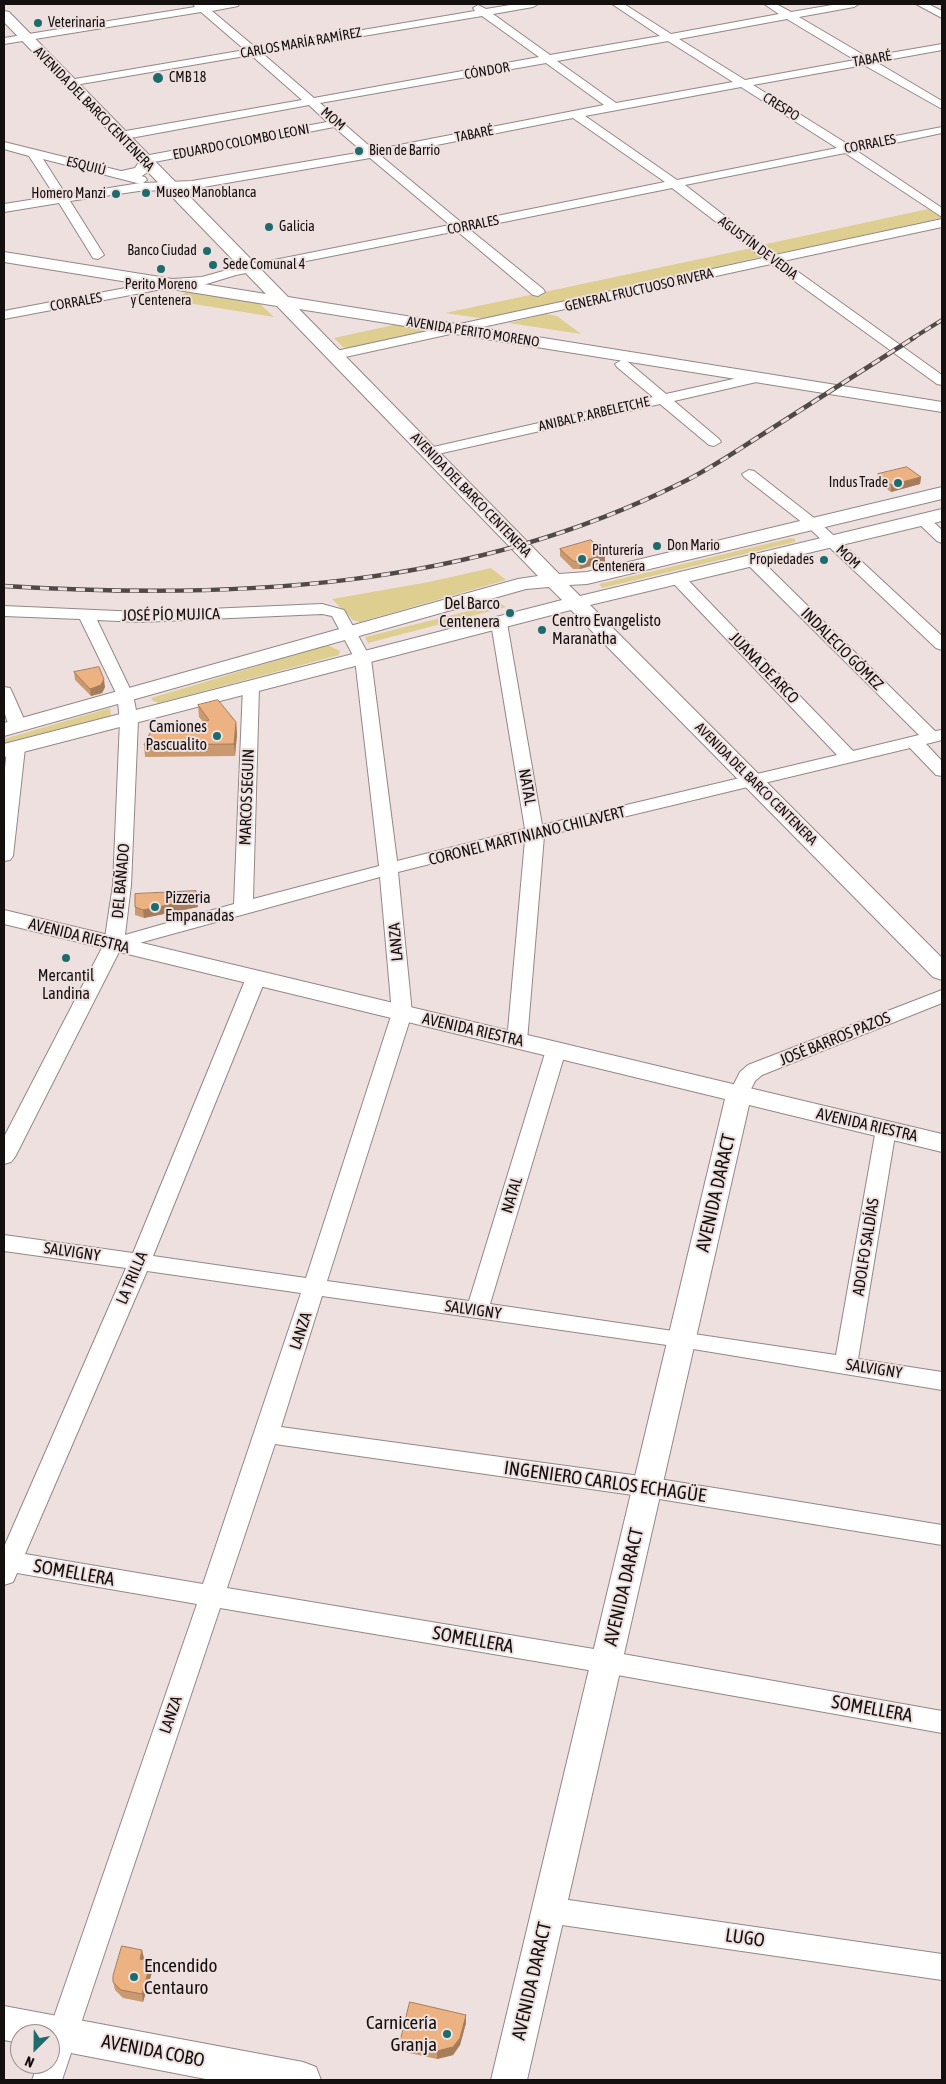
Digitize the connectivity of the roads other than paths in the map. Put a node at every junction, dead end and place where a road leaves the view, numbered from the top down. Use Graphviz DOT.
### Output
graph roads {
  1 [pos="234,4"];
  2 [pos="472,4"];
  3 [pos="533,4"];
  4 [pos="618,4"];
  5 [pos="769,4"];
  6 [pos="854,4"];
  7 [pos="921,4"];
  8 [pos="201,6"];
  9 [pos="484,12"];
  10 [pos="4,15"];
  11 [pos="788,15"];
  12 [pos="942,15"];
  13 [pos="24,38"];
  14 [pos="672,38"];
  15 [pos="4,41"];
  16 [pos="942,46"];
  17 [pos="254,51"];
  18 [pos="550,60"];
  19 [pos="865,61"];
  20 [pos="69,83"];
  21 [pos="743,83"];
  22 [pos="313,102"];
  23 [pos="942,106"];
  24 [pos="614,107"];
  25 [pos="575,114"];
  26 [pos="338,123"];
  27 [pos="942,130"];
  28 [pos="120,136"];
  29 [pos="4,146"];
  30 [pos="847,149"];
  31 [pos="33,153"];
  32 [pos="372,154"];
  33 [pos="145,161"];
  34 [pos="122,175"];
  35 [pos="674,184"];
  36 [pos="169,186"];
  37 [pos="61,199"];
  38 [pos="4,208"];
  39 [pos="942,213"];
  40 [pos="942,224"];
  41 [pos="460,227"];
  42 [pos="4,249"];
  43 [pos="98,255"];
  44 [pos="4,257"];
  45 [pos="773,260"];
  46 [pos="251,269"];
  47 [pos="108,274"];
  48 [pos="203,281"];
  49 [pos="173,283"];
  50 [pos="538,292"];
  51 [pos="122,293"];
  52 [pos="278,296"];
  53 [pos="4,314"];
  54 [pos="482,325"];
  55 [pos="458,330"];
  56 [pos="336,355"];
  57 [pos="622,364"];
  58 [pos="760,377"];
  59 [pos="942,381"];
  60 [pos="942,398"];
  61 [pos="663,399"];
  62 [pos="942,407"];
  63 [pos="714,442"];
  64 [pos="429,452"];
  65 [pos="749,474"];
  66 [pos="942,493"];
  67 [pos="942,515"];
  68 [pos="922,519"];
  69 [pos="813,524"];
  70 [pos="942,538"];
  71 [pos="832,541"];
  72 [pos="752,560"];
  73 [pos="678,579"];
  74 [pos="553,580"];
  75 [pos="576,604"];
  76 [pos="4,611"];
  77 [pos="338,613"];
  78 [pos="87,616"];
  79 [pos="499,624"];
  80 [pos="349,631"];
  81 [pos="942,645"];
  82 [pos="362,659"];
  83 [pos="251,687"];
  84 [pos="4,692"];
  85 [pos="125,695"];
  86 [pos="129,720"];
  87 [pos="11,728"];
  88 [pos="937,736"];
  89 [pos="914,741"];
  90 [pos="10,750"];
  91 [pos="849,757"];
  92 [pos="942,771"];
  93 [pos="753,781"];
  94 [pos="535,834"];
  95 [pos="4,856"];
  96 [pos="389,869"];
  97 [pos="243,906"];
  98 [pos="4,917"];
  99 [pos="114,944"];
  100 [pos="942,972"];
  101 [pos="256,978"];
  102 [pos="942,996"];
  103 [pos="402,1013"];
  104 [pos="517,1041"];
  105 [pos="556,1050"];
  106 [pos="739,1094"];
  107 [pos="886,1129"];
  108 [pos="942,1143"];
  109 [pos="4,1157"];
  110 [pos="4,1243"];
  111 [pos="140,1262"];
  112 [pos="315,1287"];
  113 [pos="477,1310"];
  114 [pos="681,1339"];
  115 [pos="846,1365"];
  116 [pos="942,1381"];
  117 [pos="267,1434"];
  118 [pos="647,1487"];
  119 [pos="942,1535"];
  120 [pos="6,1566"];
  121 [pos="211,1596"];
  122 [pos="606,1662"];
  123 [pos="942,1722"];
  124 [pos="548,1910"];
  125 [pos="942,1967"];
  126 [pos="4,2023"];
  127 [pos="64,2035"];
  128 [pos="47,2080"];
  129 [pos="303,2080"];
  130 [pos="509,2080"];
  1 -- 8 [label="street"];
  2 -- 9 [label="street"];
  3 -- 9 [label="street, CARLOS MARÍA RAMÍREZ"];
  4 -- 14 [label="street, CRESPO"];
  5 -- 11 [label="street"];
  6 -- 11 [label="street, CÓNDOR"];
  7 -- 12 [label="street"];
  8 -- 13 [label="street"];
  8 -- 17 [label="street, MOM"];
  9 -- 17 [label="street, CARLOS MARÍA RAMÍREZ"];
  9 -- 18 [label="street"];
  10 -- 13 [label="main road, AVENIDA DEL BARCO CENTENERA"];
  11 -- 14 [label="street, CÓNDOR"];
  11 -- 19 [label="street"];
  13 -- 15 [label="street"];
  13 -- 20 [label="main road, AVENIDA DEL BARCO CENTENERA"];
  14 -- 18 [label="street, CÓNDOR"];
  14 -- 21 [label="street, CRESPO"];
  16 -- 19 [label="street, TABARÉ"];
  17 -- 20 [label="street, CARLOS MARÍA RAMÍREZ"];
  17 -- 22 [label="street, MOM"];
  18 -- 22 [label="street, CÓNDOR"];
  18 -- 24 [label="street"];
  19 -- 21 [label="street, TABARÉ"];
  19 -- 23 [label="street"];
  20 -- 28 [label="main road, AVENIDA DEL BARCO CENTENERA"];
  21 -- 24 [label="street, TABARÉ"];
  21 -- 30 [label="street, CRESPO"];
  22 -- 26 [label="street, MOM"];
  22 -- 28 [label="street, CÓNDOR"];
  24 -- 25 [label="street, TABARÉ"];
  25 -- 32 [label="street, TABARÉ"];
  25 -- 35 [label="street, AGUSTÍN DE VEDIA"];
  26 -- 32 [label="street, MOM"];
  26 -- 33 [label="street, EDUARDO COLOMBO LEONI"];
  27 -- 30 [label="street, CORRALES"];
  28 -- 33 [label="main road, AVENIDA DEL BARCO CENTENERA"];
  29 -- 31 [label="street, ESQUIÚ"];
  30 -- 35 [label="street, CORRALES"];
  30 -- 39 [label="street, CRESPO"];
  31 -- 34 [label="street, ESQUIÚ"];
  31 -- 37 [label="street"];
  32 -- 36 [label="street, TABARÉ"];
  32 -- 41 [label="street, MOM"];
  33 -- 34 [label="main road"];
  33 -- 36 [label="main road, AVENIDA DEL BARCO CENTENERA"];
  34 -- 36 [label="street, ESQUIÚ"];
  35 -- 41 [label="street, CORRALES"];
  35 -- 45 [label="street, AGUSTÍN DE VEDIA"];
  36 -- 37 [label="street, TABARÉ"];
  36 -- 46 [label="main road, AVENIDA DEL BARCO CENTENERA"];
  37 -- 38 [label="street, TABARÉ"];
  37 -- 43 [label="street"];
  40 -- 45 [label="street, GENERAL FRUCTUOSO RIVERA"];
  41 -- 46 [label="street, CORRALES"];
  41 -- 50 [label="street, MOM"];
  42 -- 48 [label="main road, AVENIDA PERITO MORENO"];
  44 -- 47 [label="main road, AVENIDA PERITO MORENO"];
  45 -- 54 [label="street, GENERAL FRUCTUOSO RIVERA"];
  45 -- 59 [label="street, AGUSTÍN DE VEDIA"];
  46 -- 48 [label="street, CORRALES"];
  46 -- 52 [label="main road, AVENIDA DEL BARCO CENTENERA"];
  47 -- 49 [label="main road, AVENIDA PERITO MORENO"];
  47 -- 51 [label="street"];
  48 -- 49 [label="street, CORRALES"];
  48 -- 52 [label="main road, AVENIDA PERITO MORENO"];
  49 -- 51 [label="street, CORRALES"];
  49 -- 52 [label="main road, AVENIDA PERITO MORENO"];
  51 -- 53 [label="street, CORRALES"];
  52 -- 54 [label="main road, AVENIDA PERITO MORENO"];
  52 -- 55 [label="main road, AVENIDA PERITO MORENO"];
  52 -- 56 [label="main road, AVENIDA DEL BARCO CENTENERA"];
  54 -- 55 [label="street, GENERAL FRUCTUOSO RIVERA"];
  54 -- 60 [label="main road, AVENIDA PERITO MORENO"];
  55 -- 56 [label="street, GENERAL FRUCTUOSO RIVERA"];
  55 -- 58 [label="main road, AVENIDA PERITO MORENO"];
  56 -- 64 [label="main road, AVENIDA DEL BARCO CENTENERA"];
  57 -- 61 [label="street"];
  58 -- 61 [label="street, ANIBAL P. ARBELETCHE"];
  58 -- 62 [label="main road, AVENIDA PERITO MORENO"];
  61 -- 63 [label="street"];
  61 -- 64 [label="street, ANIBAL P. ARBELETCHE"];
  64 -- 74 [label="main road, AVENIDA DEL BARCO CENTENERA"];
  65 -- 69 [label="street, MOM"];
  66 -- 69 [label="main road"];
  67 -- 68 [label="main road"];
  68 -- 70 [label="street"];
  68 -- 71 [label="main road"];
  69 -- 71 [label="street, MOM"];
  69 -- 74 [label="main road"];
  71 -- 72 [label="main road"];
  71 -- 81 [label="street, MOM"];
  72 -- 73 [label="main road"];
  72 -- 88 [label="street, INDALECIO GÓMEZ"];
  73 -- 75 [label="main road"];
  73 -- 91 [label="street, JUANA DE ARCO"];
  74 -- 75 [label="main road, AVENIDA DEL BARCO CENTENERA"];
  74 -- 80 [label="main road"];
  75 -- 79 [label="main road"];
  75 -- 93 [label="main road, AVENIDA DEL BARCO CENTENERA"];
  76 -- 78 [label="street, JOSÉ PÍO MUJICA"];
  77 -- 78 [label="street, JOSÉ PÍO MUJICA"];
  77 -- 80 [label="street, LANZA"];
  78 -- 85 [label="street, DEL BAÑADO"];
  79 -- 82 [label="main road"];
  79 -- 94 [label="street, NATAL"];
  80 -- 82 [label="street, LANZA"];
  80 -- 85 [label="main road"];
  82 -- 83 [label="main road"];
  82 -- 96 [label="street, LANZA"];
  83 -- 86 [label="main road"];
  83 -- 97 [label="street, MARCOS SEGUIN"];
  84 -- 87 [label="street"];
  85 -- 86 [label="street, DEL BAÑADO"];
  85 -- 87 [label="main road"];
  86 -- 90 [label="main road"];
  86 -- 99 [label="street, DEL BAÑADO"];
  88 -- 89 [label="street, CORONEL MARTINIANO CHILAVERT"];
  89 -- 91 [label="street, CORONEL MARTINIANO CHILAVERT"];
  89 -- 92 [label="street"];
  90 -- 95 [label="street"];
  91 -- 93 [label="street, CORONEL MARTINIANO CHILAVERT"];
  93 -- 94 [label="street, CORONEL MARTINIANO CHILAVERT"];
  93 -- 100 [label="main road, AVENIDA DEL BARCO CENTENERA"];
  94 -- 96 [label="street, CORONEL MARTINIANO CHILAVERT"];
  94 -- 104 [label="street, NATAL"];
  96 -- 97 [label="street, CORONEL MARTINIANO CHILAVERT"];
  96 -- 103 [label="street, LANZA"];
  97 -- 99 [label="street, CORONEL MARTINIANO CHILAVERT"];
  98 -- 99 [label="main road, AVENIDA RIESTRA"];
  99 -- 101 [label="main road, AVENIDA RIESTRA"];
  99 -- 109 [label="street, DEL BAÑADO"];
  101 -- 103 [label="main road, AVENIDA RIESTRA"];
  101 -- 111 [label="street, LA TRILLA"];
  102 -- 106 [label="street, JOSÉ BARROS PAZOS"];
  103 -- 104 [label="main road, AVENIDA RIESTRA"];
  103 -- 112 [label="street, LANZA"];
  104 -- 105 [label="main road, AVENIDA RIESTRA"];
  105 -- 106 [label="main road, AVENIDA RIESTRA"];
  105 -- 113 [label="street, NATAL"];
  106 -- 107 [label="main road, AVENIDA RIESTRA"];
  106 -- 114 [label="main road, AVENIDA DARACT"];
  107 -- 108 [label="main road, AVENIDA RIESTRA"];
  107 -- 115 [label="street, ADOLFO SALDÍAS"];
  110 -- 111 [label="street, SALVIGNY"];
  111 -- 112 [label="street, SALVIGNY"];
  111 -- 120 [label="street, LA TRILLA"];
  112 -- 113 [label="street, SALVIGNY"];
  112 -- 117 [label="street, LANZA"];
  113 -- 114 [label="street, SALVIGNY"];
  114 -- 115 [label="street, SALVIGNY"];
  114 -- 118 [label="main road, AVENIDA DARACT"];
  115 -- 116 [label="street, SALVIGNY"];
  117 -- 118 [label="street, INGENIERO CARLOS ECHAGÜE"];
  117 -- 121 [label="street, LANZA"];
  118 -- 119 [label="street, INGENIERO CARLOS ECHAGÜE"];
  118 -- 122 [label="main road, AVENIDA DARACT"];
  120 -- 121 [label="street, SOMELLERA"];
  121 -- 122 [label="street, SOMELLERA"];
  121 -- 127 [label="street, LANZA"];
  122 -- 123 [label="street, SOMELLERA"];
  122 -- 124 [label="main road, AVENIDA DARACT"];
  124 -- 125 [label="street, LUGO"];
  124 -- 130 [label="main road, AVENIDA DARACT"];
  126 -- 127 [label="main road, AVENIDA COBO"];
  127 -- 128 [label="street, LANZA"];
  127 -- 129 [label="main road, AVENIDA COBO"];
}
